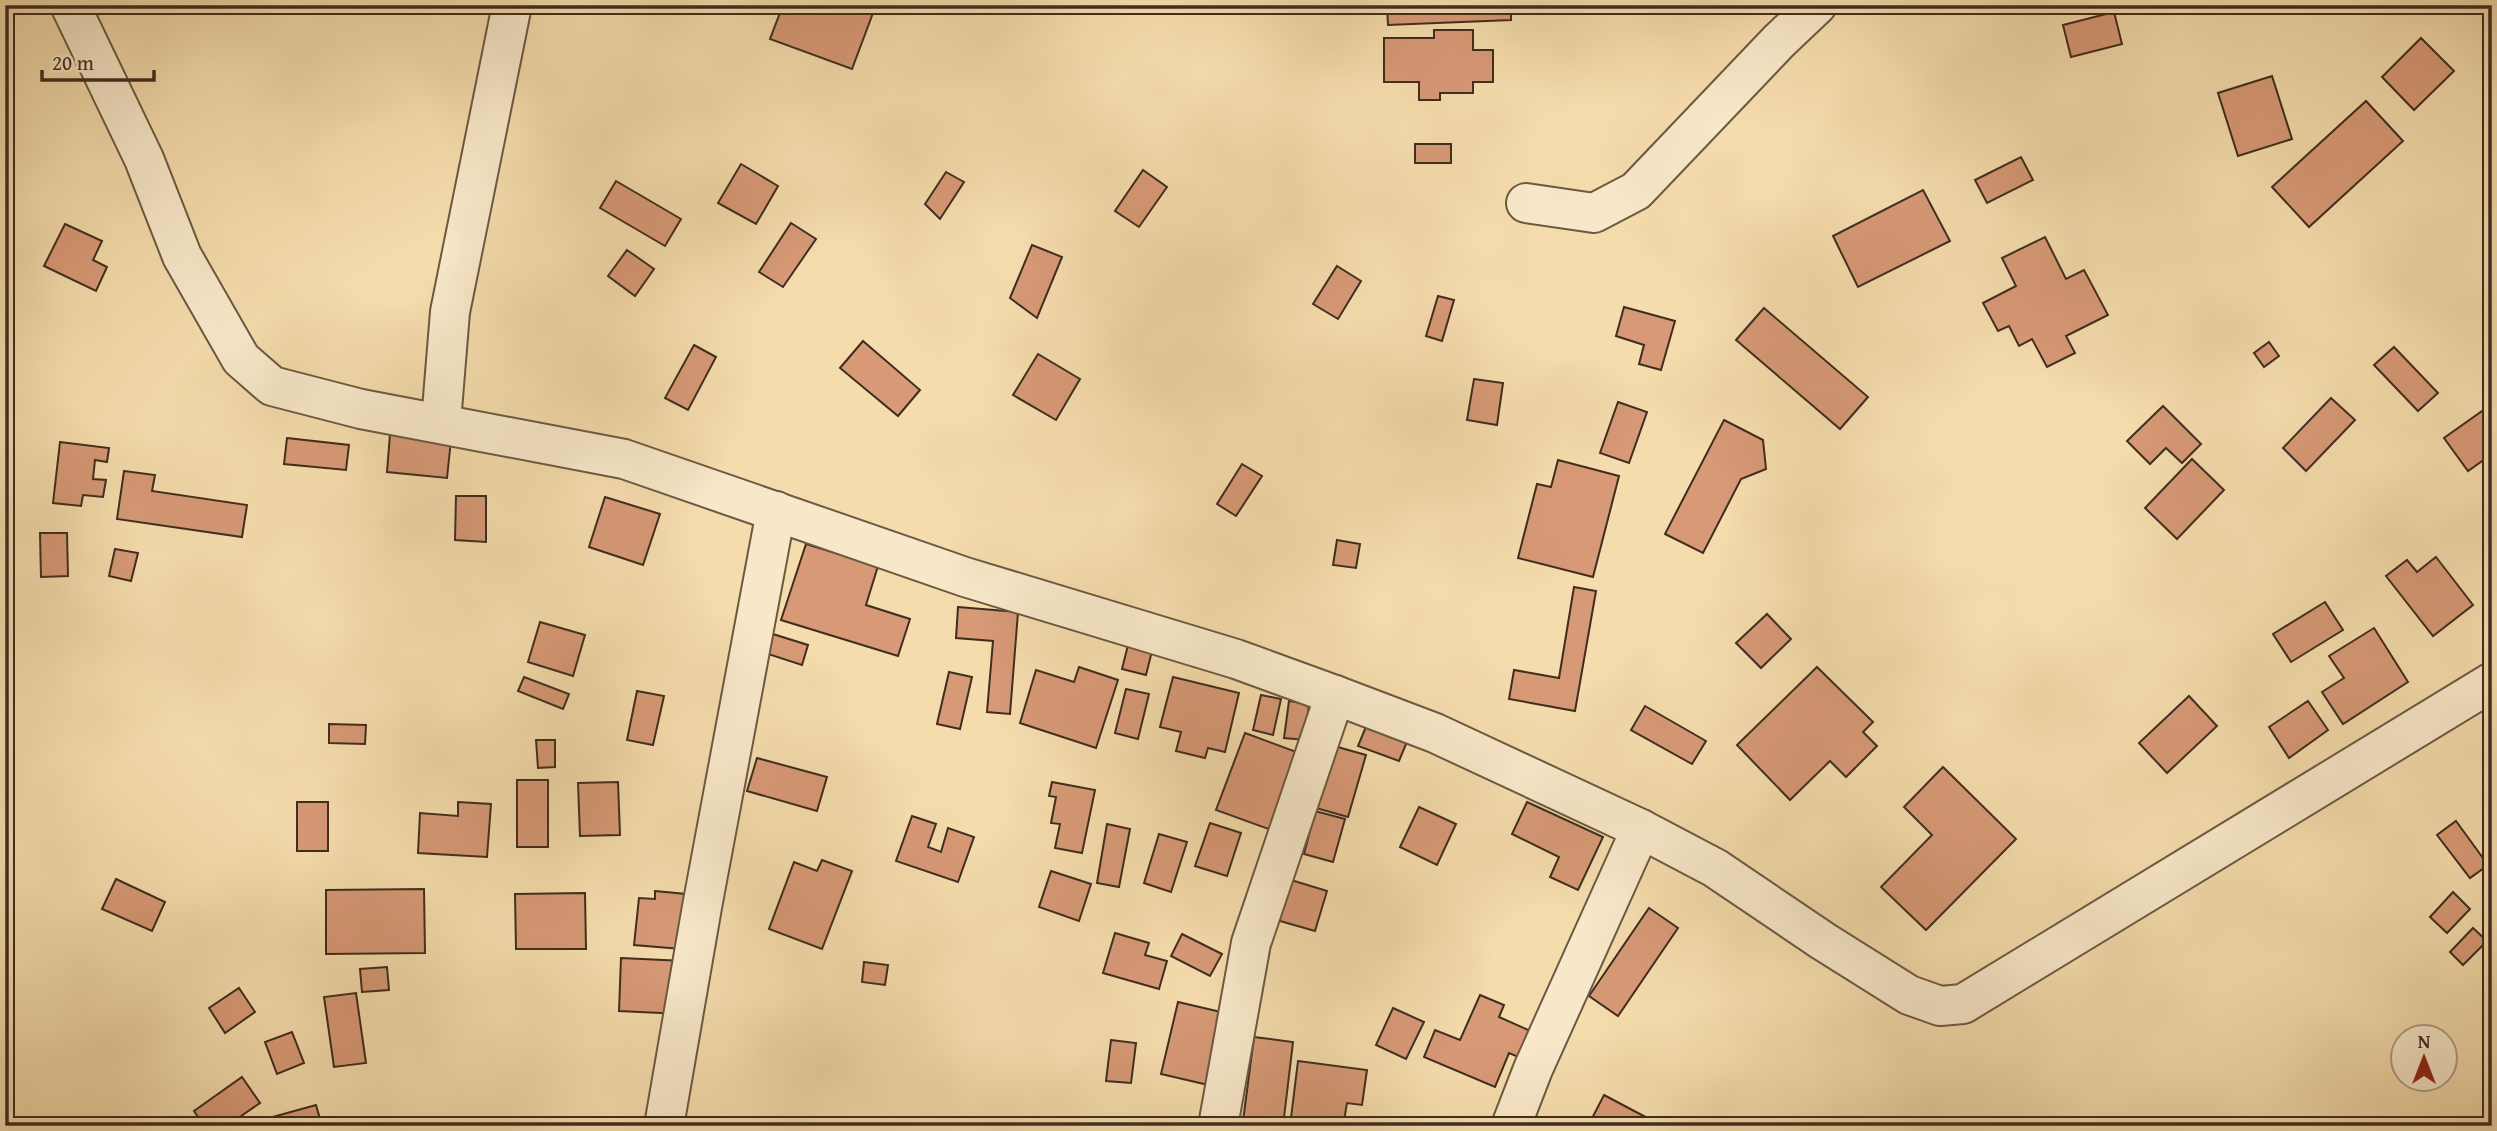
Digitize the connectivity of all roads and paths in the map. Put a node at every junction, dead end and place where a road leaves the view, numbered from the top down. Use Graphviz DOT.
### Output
graph roads {
  1 [pos="70,5"];
  2 [pos="512,5"];
  3 [pos="1817,5"];
  4 [pos="1526,203"];
  5 [pos="441,422"];
  6 [pos="776,511"];
  7 [pos="2492,682"];
  8 [pos="1335,695"];
  9 [pos="1641,829"];
  10 [pos="664,1126"];
  11 [pos="1218,1126"];
  12 [pos="1511,1126"];
  1 -- 5 [label="street"];
  2 -- 5 [label="street"];
  3 -- 4 [label="street"];
  5 -- 6 [label="street"];
  6 -- 8 [label="street"];
  6 -- 10 [label="street"];
  7 -- 9 [label="street"];
  8 -- 9 [label="street"];
  8 -- 11 [label="street"];
  9 -- 12 [label="street"];
}
